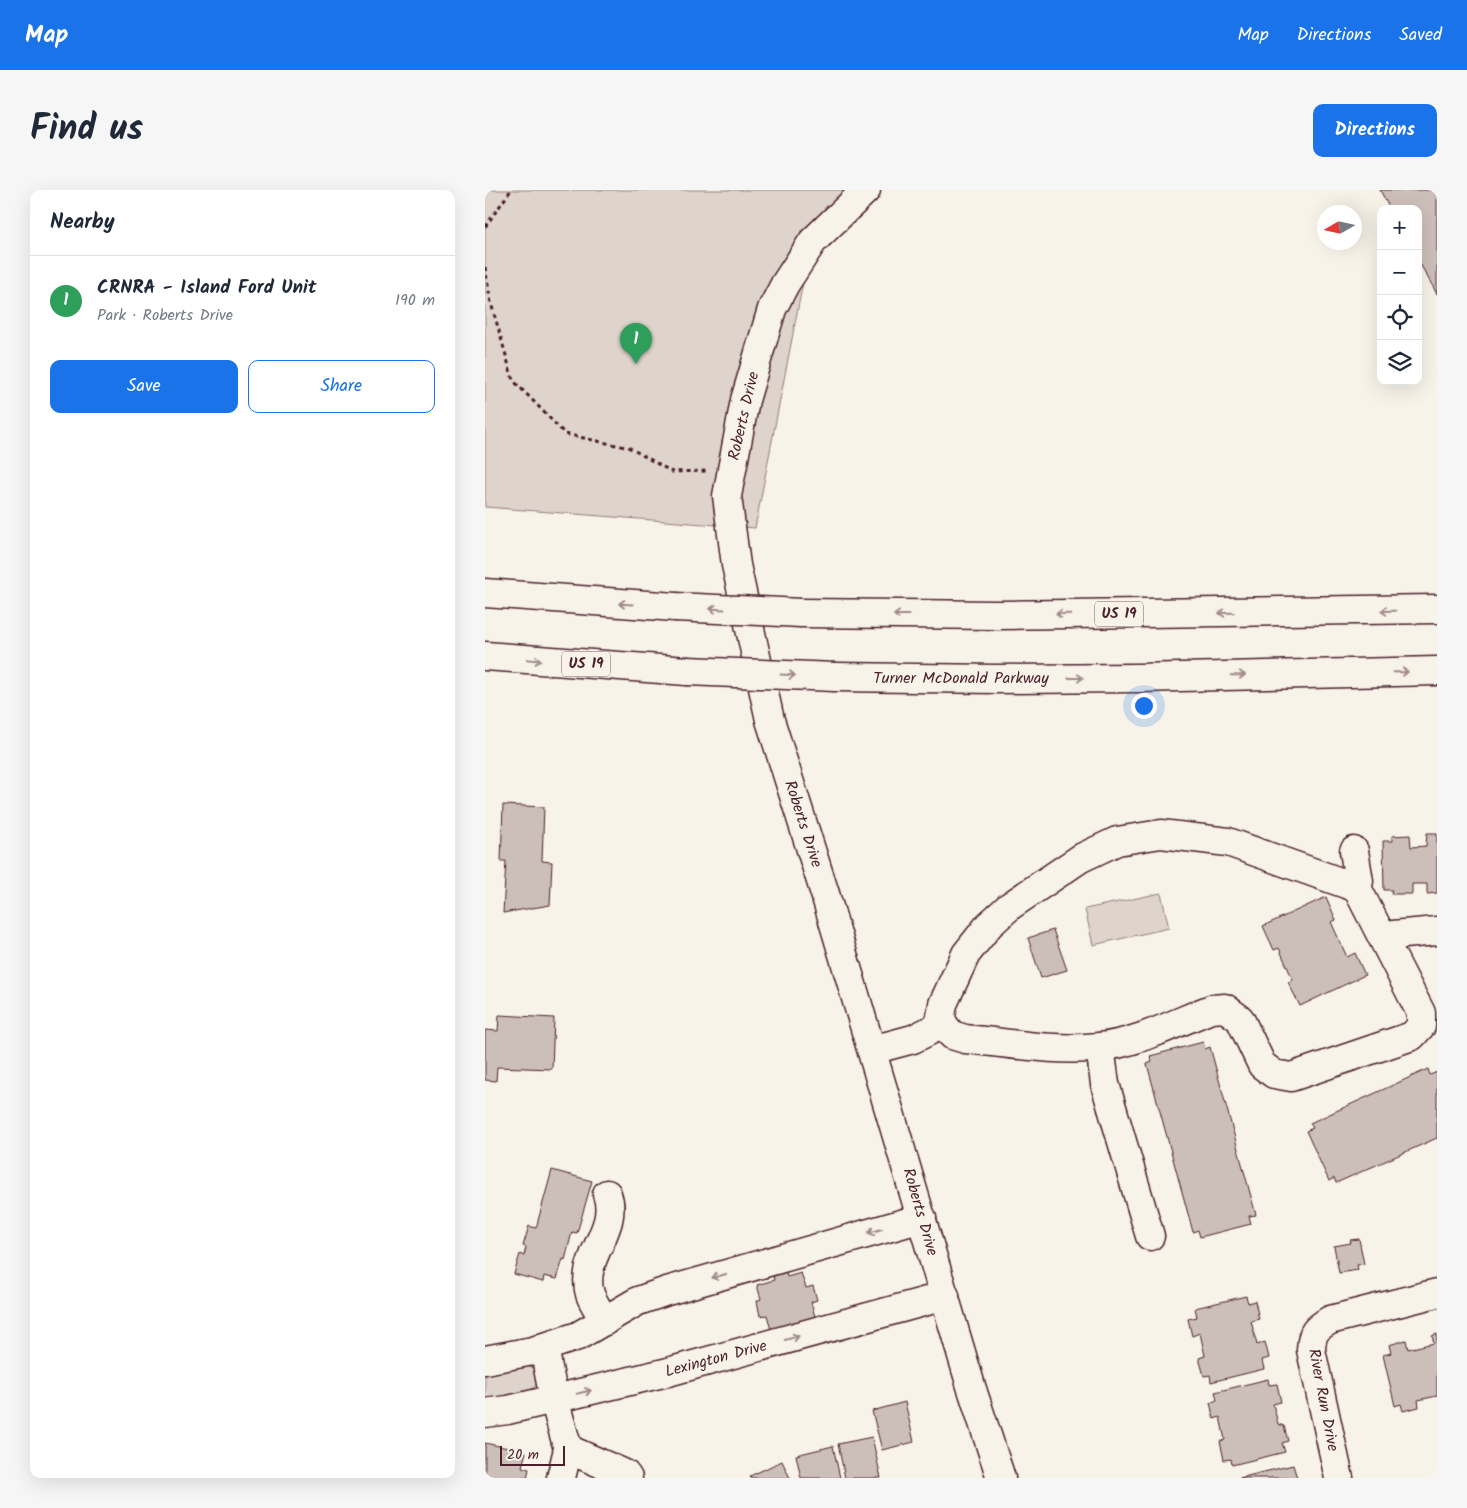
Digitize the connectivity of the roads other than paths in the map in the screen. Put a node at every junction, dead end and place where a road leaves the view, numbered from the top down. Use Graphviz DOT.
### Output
graph roads {
  1 [pos="866,190"];
  2 [pos="485,593"];
  3 [pos="1437,610"];
  4 [pos="485,656"];
  5 [pos="1437,671"];
  6 [pos="1354,851"];
  7 [pos="1357,888"];
  8 [pos="1437,931"];
  9 [pos="1382,936"];
  10 [pos="943,1024"];
  11 [pos="1100,1047"];
  12 [pos="872,1050"];
  13 [pos="607,1194"];
  14 [pos="922,1218"];
  15 [pos="1150,1236"];
  16 [pos="1437,1293"];
  17 [pos="945,1296"];
  18 [pos="605,1321"];
  19 [pos="544,1347"];
  20 [pos="485,1360"];
  21 [pos="555,1399"];
  22 [pos="485,1413"];
  23 [pos="568,1449"];
  24 [pos="561,1478"];
  25 [pos="628,1478"];
  26 [pos="1001,1478"];
  27 [pos="1339,1478"];
  1 -- 12 [label="main road, Roberts Drive"];
  3 -- 2 [label="main road, US 19, one-way, bridge"];
  4 -- 5 [label="main road, Turner McDonald Parkway / US 19, one-way, bridge"];
  6 -- 7 [label="main road"];
  7 -- 9 [label="main road"];
  7 -- 10 [label="main road"];
  8 -- 9 [label="main road"];
  9 -- 11 [label="main road"];
  10 -- 11 [label="main road"];
  10 -- 12 [label="main road"];
  11 -- 15 [label="main road"];
  12 -- 14 [label="main road, Roberts Drive"];
  13 -- 18 [label="main road"];
  14 -- 17 [label="main road, Roberts Drive"];
  14 -- 18 [label="main road, one-way"];
  16 -- 27 [label="main road, River Run Drive"];
  21 -- 17 [label="main road, Lexington Drive, one-way"];
  17 -- 26 [label="main road, Roberts Drive"];
  18 -- 19 [label="main road"];
  19 -- 20 [label="main road"];
  19 -- 21 [label="main road"];
  21 -- 22 [label="main road, Lexington Drive"];
  21 -- 23 [label="main road"];
  23 -- 24 [label="main road"];
  23 -- 25 [label="main road"];
}
